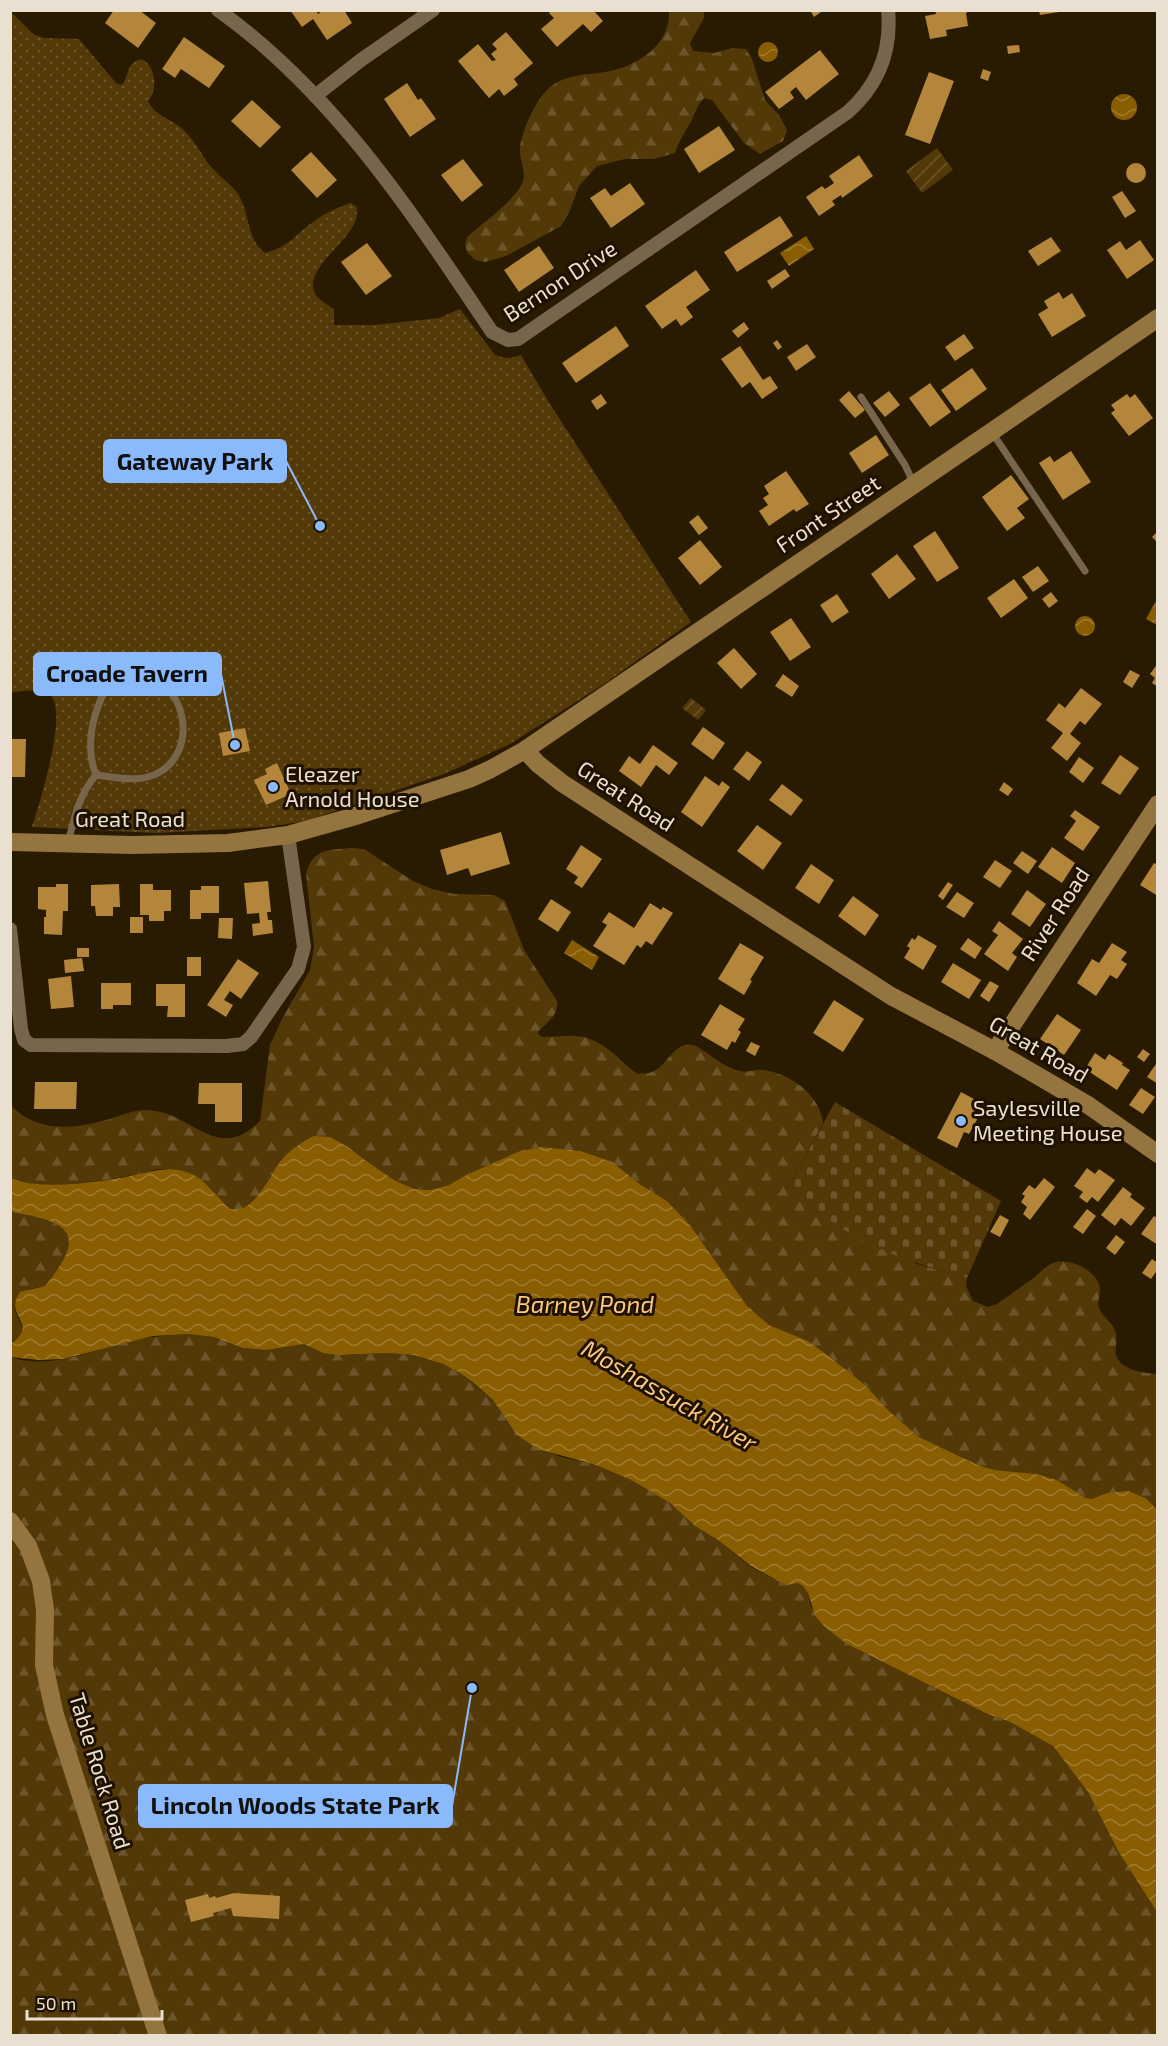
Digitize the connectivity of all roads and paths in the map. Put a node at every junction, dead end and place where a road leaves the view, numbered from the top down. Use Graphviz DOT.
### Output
graph roads {
  1 [pos="218,10"];
  2 [pos="433,10"];
  3 [pos="888,10"];
  4 [pos="315,96"];
  5 [pos="1158,318"];
  6 [pos="861,396"];
  7 [pos="991,432"];
  8 [pos="914,484"];
  9 [pos="1085,571"];
  10 [pos="525,750"];
  11 [pos="96,776"];
  12 [pos="1158,804"];
  13 [pos="288,836"];
  14 [pos="10,842"];
  15 [pos="68,843"];
  16 [pos="10,929"];
  17 [pos="995,1051"];
  18 [pos="1157,1151"];
  19 [pos="10,1521"];
  20 [pos="158,2036"];
  1 -- 4 [label="street, Bernon Drive"];
  2 -- 4 [label="street"];
  3 -- 4 [label="street, Bernon Drive"];
  5 -- 7 [label="main road, Front Street"];
  6 -- 8 [label="lane"];
  7 -- 8 [label="main road, Front Street"];
  7 -- 9 [label="lane"];
  8 -- 10 [label="main road, Front Street"];
  10 -- 13 [label="main road, Great Road"];
  10 -- 17 [label="main road, Great Road"];
  11 -- 11 [label="lane"];
  11 -- 15 [label="lane"];
  12 -- 17 [label="main road, River Road"];
  13 -- 15 [label="main road, Great Road"];
  13 -- 16 [label="street"];
  14 -- 15 [label="main road, Great Road"];
  17 -- 18 [label="main road, Great Road"];
  19 -- 20 [label="main road, Table Rock Road"];
}
